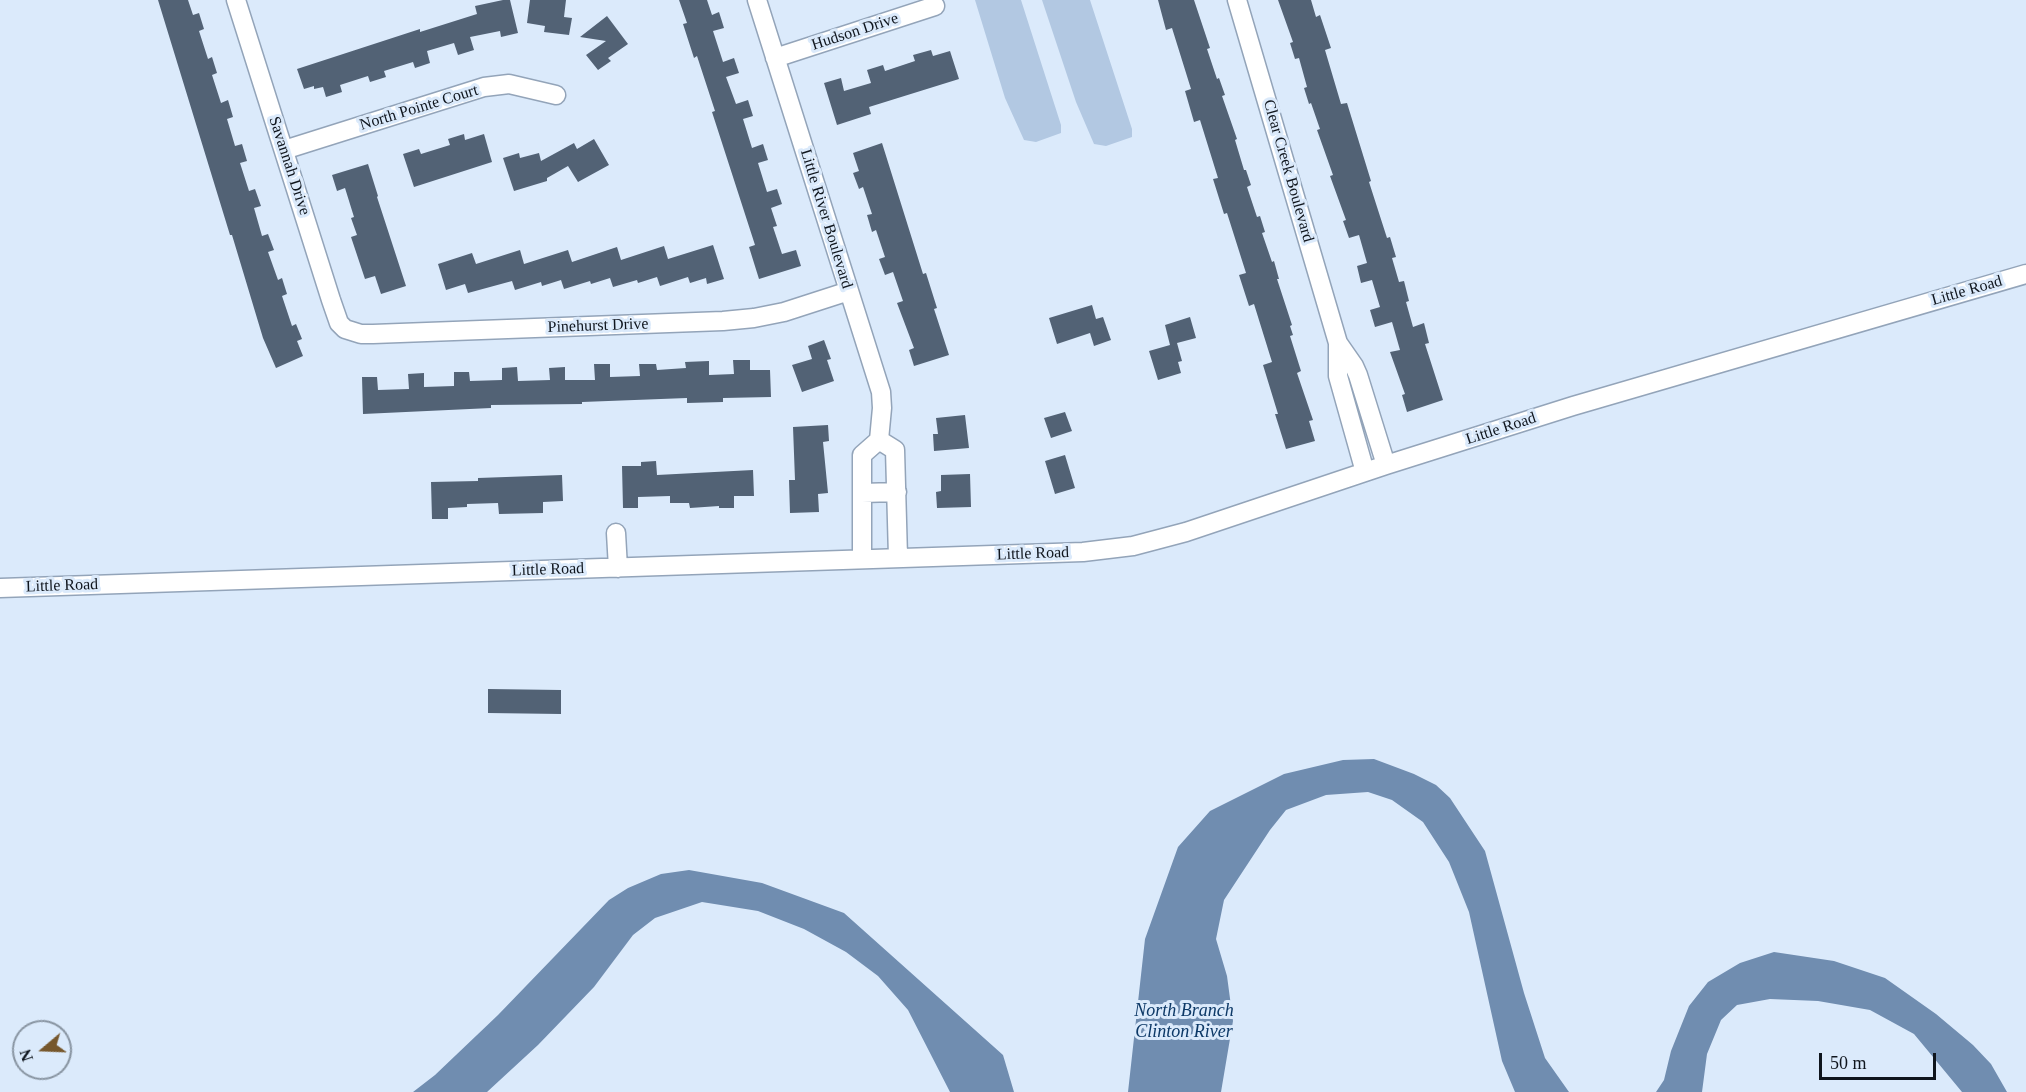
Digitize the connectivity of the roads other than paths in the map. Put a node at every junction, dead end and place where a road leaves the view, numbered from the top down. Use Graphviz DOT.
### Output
graph roads {
  1 [pos="236,0"];
  2 [pos="757,0"];
  3 [pos="1237,0"];
  4 [pos="935,6"];
  5 [pos="775,58"];
  6 [pos="556,96"];
  7 [pos="284,150"];
  8 [pos="2026,274"];
  9 [pos="849,291"];
  10 [pos="345,329"];
  11 [pos="1338,343"];
  12 [pos="1369,409"];
  13 [pos="1349,415"];
  14 [pos="879,440"];
  15 [pos="1386,465"];
  16 [pos="1365,472"];
  17 [pos="897,492"];
  18 [pos="862,493"];
  19 [pos="615,533"];
  20 [pos="898,557"];
  21 [pos="862,558"];
  22 [pos="618,568"];
  23 [pos="0,588"];
  1 -- 7 [label="street, Savannah Drive"];
  2 -- 5 [label="street, Little River Boulevard"];
  3 -- 11 [label="street, Clear Creek Boulevard"];
  4 -- 5 [label="street, Hudson Drive"];
  5 -- 9 [label="street, Little River Boulevard"];
  6 -- 7 [label="street, North Pointe Court"];
  7 -- 10 [label="street, Savannah Drive"];
  8 -- 15 [label="street, Little Road"];
  9 -- 10 [label="street, Pinehurst Drive"];
  9 -- 14 [label="street, Little River Boulevard"];
  11 -- 12 [label="street, Clear Creek Boulevard"];
  11 -- 13 [label="street, Clear Creek Boulevard"];
  12 -- 13 [label="street"];
  12 -- 15 [label="street, Clear Creek Boulevard"];
  13 -- 16 [label="street, Clear Creek Boulevard"];
  14 -- 17 [label="street"];
  14 -- 18 [label="street"];
  15 -- 16 [label="street, Little Road"];
  16 -- 20 [label="street, Little Road"];
  17 -- 18 [label="street"];
  17 -- 20 [label="street"];
  18 -- 21 [label="street"];
  19 -- 22 [label="street"];
  20 -- 21 [label="street, Little Road"];
  21 -- 22 [label="street, Little Road"];
  22 -- 23 [label="street, Little Road"];
}
